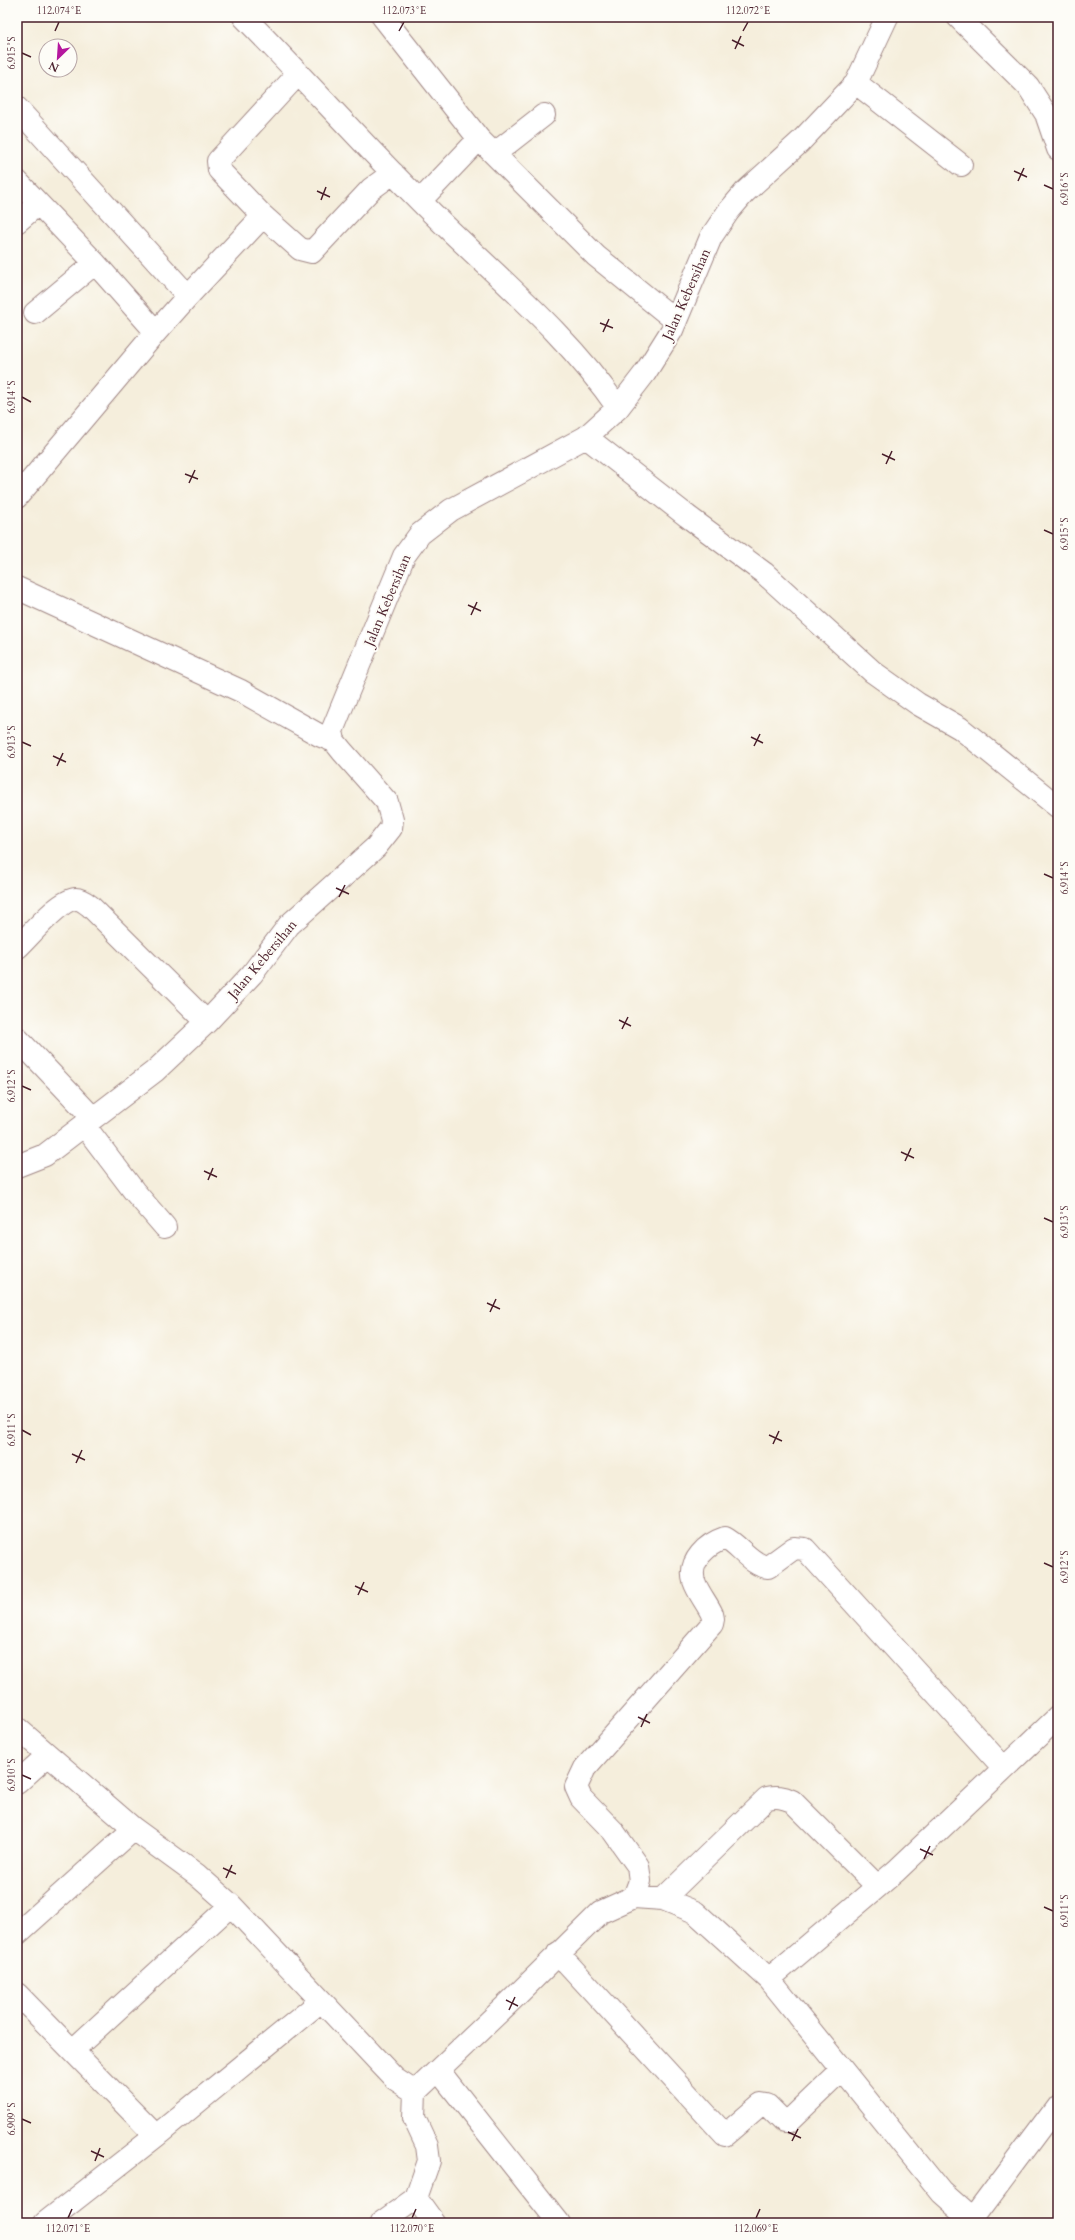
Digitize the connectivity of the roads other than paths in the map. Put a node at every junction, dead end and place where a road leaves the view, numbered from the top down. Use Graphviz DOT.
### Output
graph roads {
  1 [pos="244,17"];
  2 [pos="384,17"];
  3 [pos="888,17"];
  4 [pos="958,17"];
  5 [pos="298,74"];
  6 [pos="856,83"];
  7 [pos="17,108"];
  8 [pos="544,115"];
  9 [pos="479,139"];
  10 [pos="1058,149"];
  11 [pos="494,154"];
  12 [pos="961,165"];
  13 [pos="393,173"];
  14 [pos="17,181"];
  15 [pos="420,201"];
  16 [pos="38,204"];
  17 [pos="263,216"];
  18 [pos="17,222"];
  19 [pos="95,263"];
  20 [pos="188,296"];
  21 [pos="35,313"];
  22 [pos="676,321"];
  23 [pos="156,332"];
  24 [pos="618,408"];
  25 [pos="586,437"];
  26 [pos="17,497"];
  27 [pos="17,588"];
  28 [pos="334,741"];
  29 [pos="1058,807"];
  30 [pos="17,948"];
  31 [pos="207,1022"];
  32 [pos="17,1038"];
  33 [pos="88,1121"];
  34 [pos="17,1166"];
  35 [pos="165,1227"];
  36 [pos="1058,1717"];
  37 [pos="17,1728"];
  38 [pos="48,1755"];
  39 [pos="1003,1767"];
  40 [pos="17,1783"];
  41 [pos="134,1829"];
  42 [pos="877,1886"];
  43 [pos="634,1897"];
  44 [pos="663,1899"];
  45 [pos="231,1905"];
  46 [pos="17,1934"];
  47 [pos="558,1953"];
  48 [pos="769,1979"];
  49 [pos="17,1994"];
  50 [pos="321,2001"];
  51 [pos="74,2050"];
  52 [pos="439,2071"];
  53 [pos="841,2071"];
  54 [pos="415,2092"];
  55 [pos="1058,2105"];
  56 [pos="156,2136"];
  57 [pos="416,2198"];
  58 [pos="974,2222"];
  59 [pos="45,2223"];
  60 [pos="381,2223"];
  61 [pos="434,2223"];
  62 [pos="559,2223"];
  1 -- 5 [label="street"];
  2 -- 9 [label="street"];
  3 -- 6 [label="street, Jalan Kebersihan"];
  4 -- 10 [label="street"];
  5 -- 13 [label="street"];
  5 -- 17 [label="street"];
  6 -- 12 [label="street"];
  6 -- 22 [label="street, Jalan Kebersihan"];
  7 -- 20 [label="street"];
  8 -- 11 [label="street"];
  9 -- 11 [label="street"];
  9 -- 15 [label="street"];
  11 -- 22 [label="street"];
  13 -- 15 [label="street"];
  13 -- 17 [label="street"];
  14 -- 16 [label="street"];
  15 -- 24 [label="street"];
  16 -- 18 [label="street"];
  16 -- 19 [label="street"];
  17 -- 20 [label="street"];
  19 -- 21 [label="street"];
  19 -- 23 [label="street"];
  20 -- 23 [label="street"];
  22 -- 24 [label="street, Jalan Kebersihan"];
  23 -- 26 [label="street"];
  24 -- 25 [label="street, Jalan Kebersihan"];
  25 -- 28 [label="street, Jalan Kebersihan"];
  25 -- 29 [label="street"];
  27 -- 28 [label="street"];
  28 -- 31 [label="street, Jalan Kebersihan"];
  30 -- 31 [label="street"];
  31 -- 33 [label="street, Jalan Kebersihan"];
  32 -- 33 [label="street"];
  33 -- 34 [label="street, Jalan Kebersihan"];
  33 -- 35 [label="street"];
  36 -- 39 [label="street"];
  37 -- 38 [label="street"];
  38 -- 40 [label="street"];
  38 -- 41 [label="street"];
  39 -- 42 [label="street"];
  39 -- 43 [label="street"];
  41 -- 45 [label="street"];
  41 -- 46 [label="street"];
  42 -- 44 [label="street"];
  42 -- 48 [label="street"];
  43 -- 44 [label="street"];
  43 -- 47 [label="street"];
  44 -- 48 [label="street"];
  45 -- 50 [label="street"];
  45 -- 51 [label="street"];
  47 -- 52 [label="street"];
  47 -- 53 [label="street"];
  48 -- 53 [label="street"];
  49 -- 51 [label="street"];
  50 -- 54 [label="street"];
  50 -- 56 [label="street"];
  51 -- 56 [label="street"];
  52 -- 54 [label="street"];
  52 -- 62 [label="street"];
  53 -- 58 [label="street"];
  54 -- 57 [label="street"];
  55 -- 58 [label="street"];
  56 -- 59 [label="street"];
  57 -- 60 [label="street"];
  57 -- 61 [label="street"];
}
